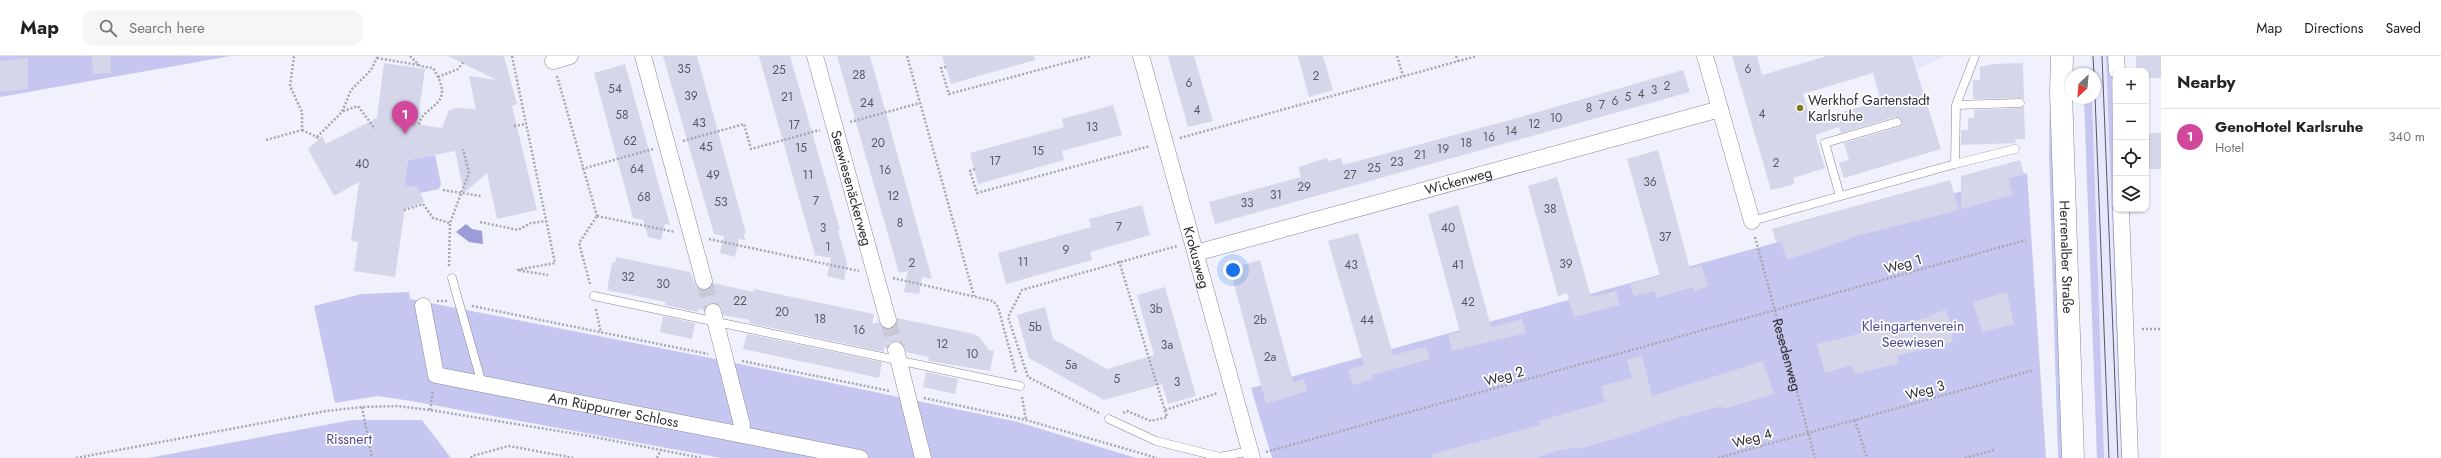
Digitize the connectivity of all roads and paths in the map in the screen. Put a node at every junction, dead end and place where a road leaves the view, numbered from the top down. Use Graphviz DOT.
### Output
graph roads {
  1 [pos="294,56"];
  2 [pos="410,56"];
  3 [pos="512,56"];
  4 [pos="570,56"];
  5 [pos="642,56"];
  6 [pos="815,56"];
  7 [pos="907,56"];
  8 [pos="1091,56"];
  9 [pos="1142,56"];
  10 [pos="1397,56"];
  11 [pos="1456,56"];
  12 [pos="1476,56"];
  13 [pos="1705,56"];
  14 [pos="1975,56"];
  15 [pos="2062,56"];
  16 [pos="2071,56"];
  17 [pos="2116,56"];
  18 [pos="378,57"];
  19 [pos="464,61"];
  20 [pos="553,61"];
  21 [pos="1458,61"];
  22 [pos="420,66"];
  23 [pos="946,67"];
  24 [pos="2072,68"];
  25 [pos="2117,68"];
  26 [pos="1403,76"];
  27 [pos="438,77"];
  28 [pos="920,103"];
  29 [pos="2020,103"];
  30 [pos="2074,104"];
  31 [pos="1956,105"];
  32 [pos="1720,109"];
  33 [pos="342,112"];
  34 [pos="1897,122"];
  35 [pos="526,124"];
  36 [pos="419,125"];
  37 [pos="514,126"];
  38 [pos="834,126"];
  39 [pos="375,129"];
  40 [pos="302,130"];
  41 [pos="266,140"];
  42 [pos="1166,142"];
  43 [pos="667,146"];
  44 [pos="462,149"];
  45 [pos="2015,149"];
  46 [pos="1955,164"];
  47 [pos="582,169"];
  48 [pos="975,169"];
  49 [pos="443,190"];
  50 [pos="462,193"];
  51 [pos="482,196"];
  52 [pos="1840,196"];
  53 [pos="404,210"];
  54 [pos="2121,212"];
  55 [pos="596,216"];
  56 [pos="1752,220"];
  57 [pos="546,221"];
  58 [pos="480,222"];
  59 [pos="450,223"];
  60 [pos="693,236"];
  61 [pos="2026,240"];
  62 [pos="1195,247"];
  63 [pos="1758,253"];
  64 [pos="1119,261"];
  65 [pos="449,265"];
  66 [pos="548,275"];
  67 [pos="876,275"];
  68 [pos="452,278"];
  69 [pos="704,280"];
  70 [pos="594,296"];
  71 [pos="974,296"];
  72 [pos="459,303"];
  73 [pos="423,306"];
  74 [pos="1774,310"];
  75 [pos="714,317"];
  76 [pos="888,320"];
  77 [pos="601,333"];
  78 [pos="897,356"];
  79 [pos="724,357"];
  80 [pos="2034,370"];
  81 [pos="482,384"];
  82 [pos="1020,386"];
  83 [pos="1232,388"];
  84 [pos="907,394"];
  85 [pos="362,407"];
  86 [pos="1165,410"];
  87 [pos="1108,419"];
  88 [pos="1026,420"];
  89 [pos="1855,420"];
  90 [pos="740,433"];
  91 [pos="1808,433"];
  92 [pos="661,450"];
  93 [pos="1994,450"];
  94 [pos="1251,455"];
  95 [pos="76,458"];
  96 [pos="372,458"];
  97 [pos="471,458"];
  98 [pos="574,458"];
  99 [pos="657,458"];
  100 [pos="702,458"];
  101 [pos="860,458"];
  102 [pos="923,458"];
  103 [pos="1157,458"];
  104 [pos="1718,458"];
  105 [pos="1814,458"];
  106 [pos="1867,458"];
  107 [pos="1965,458"];
  108 [pos="2073,458"];
  109 [pos="2087,458"];
  110 [pos="2130,458"];
  1 -- 40 [label="path"];
  2 -- 22 [label="path"];
  3 -- 35 [label="path"];
  4 -- 20 [label="street"];
  5 -- 43 [label="street"];
  6 -- 38 [label="street, Seewiesenäckerweg"];
  7 -- 28 [label="path"];
  8 -- 23 [label="path"];
  9 -- 42 [label="street, Krokusweg"];
  10 -- 26 [label="path"];
  11 -- 21 [label="path"];
  12 -- 21 [label="path"];
  13 -- 32 [label="street"];
  14 -- 31 [label="lane"];
  15 -- 108 [label="main road, Herrenalber Straße"];
  16 -- 24 [label="main road"];
  17 -- 25 [label="street"];
  18 -- 22 [label="path"];
  18 -- 33 [label="path"];
  19 -- 27 [label="path"];
  20 -- 47 [label="path"];
  21 -- 26 [label="path"];
  22 -- 27 [label="path"];
  26 -- 42 [label="path"];
  27 -- 36 [label="path"];
  28 -- 38 [label="path"];
  28 -- 71 [label="path"];
  29 -- 31 [label="lane"];
  30 -- 109 [label="main road, Herrenalber Straße"];
  31 -- 46 [label="lane"];
  32 -- 56 [label="street"];
  32 -- 62 [label="street, Wickenweg"];
  33 -- 39 [label="path"];
  33 -- 40 [label="path"];
  34 -- 52 [label="lane"];
  35 -- 37 [label="path"];
  35 -- 57 [label="path"];
  38 -- 43 [label="path"];
  38 -- 67 [label="street, Seewiesenäckerweg"];
  40 -- 41 [label="path"];
  42 -- 48 [label="path"];
  42 -- 62 [label="street, Krokusweg"];
  43 -- 47 [label="path"];
  43 -- 60 [label="street"];
  44 -- 50 [label="path"];
  45 -- 46 [label="lane"];
  46 -- 52 [label="lane"];
  47 -- 55 [label="path"];
  49 -- 50 [label="path"];
  50 -- 51 [label="path"];
  50 -- 59 [label="path"];
  52 -- 56 [label="lane"];
  53 -- 59 [label="path"];
  54 -- 110 [label="street"];
  55 -- 60 [label="path"];
  55 -- 70 [label="path"];
  57 -- 58 [label="path"];
  57 -- 66 [label="path"];
  59 -- 65 [label="path"];
  60 -- 67 [label="path"];
  60 -- 69 [label="street"];
  61 -- 74 [label="path, Weg 1"];
  62 -- 64 [label="path"];
  62 -- 83 [label="street, Krokusweg"];
  63 -- 74 [label="path, Resedenweg"];
  64 -- 86 [label="path"];
  64 -- 87 [label="path"];
  67 -- 71 [label="path"];
  67 -- 76 [label="street, Seewiesenäckerweg"];
  68 -- 72 [label="lane"];
  70 -- 75 [label="lane"];
  70 -- 77 [label="path"];
  71 -- 82 [label="path"];
  72 -- 73 [label="path"];
  72 -- 77 [label="path"];
  72 -- 81 [label="lane"];
  73 -- 81 [label="street, Am Rüppurrer Schloss"];
  74 -- 91 [label="path, Resedenweg"];
  74 -- 94 [label="path, Weg 2"];
  75 -- 78 [label="lane"];
  75 -- 79 [label="street"];
  77 -- 79 [label="path"];
  78 -- 82 [label="lane"];
  78 -- 84 [label="street"];
  79 -- 84 [label="path"];
  79 -- 90 [label="street"];
  80 -- 89 [label="path, Weg 3"];
  81 -- 90 [label="street, Am Rüppurrer Schloss"];
  82 -- 88 [label="path"];
  83 -- 86 [label="path"];
  83 -- 94 [label="street, Krokusweg"];
  84 -- 88 [label="path"];
  84 -- 102 [label="street"];
  85 -- 92 [label="path"];
  85 -- 95 [label="path"];
  85 -- 96 [label="path"];
  86 -- 87 [label="path"];
  87 -- 94 [label="lane"];
  88 -- 103 [label="path"];
  89 -- 91 [label="path, Weg 3"];
  89 -- 106 [label="path"];
  90 -- 101 [label="street, Am Rüppurrer Schloss"];
  91 -- 104 [label="path, Weg 4"];
  91 -- 105 [label="path, Resedenweg"];
  92 -- 99 [label="path"];
  92 -- 100 [label="path"];
  93 -- 107 [label="path"];
  97 -- 98 [label="path"];
}
